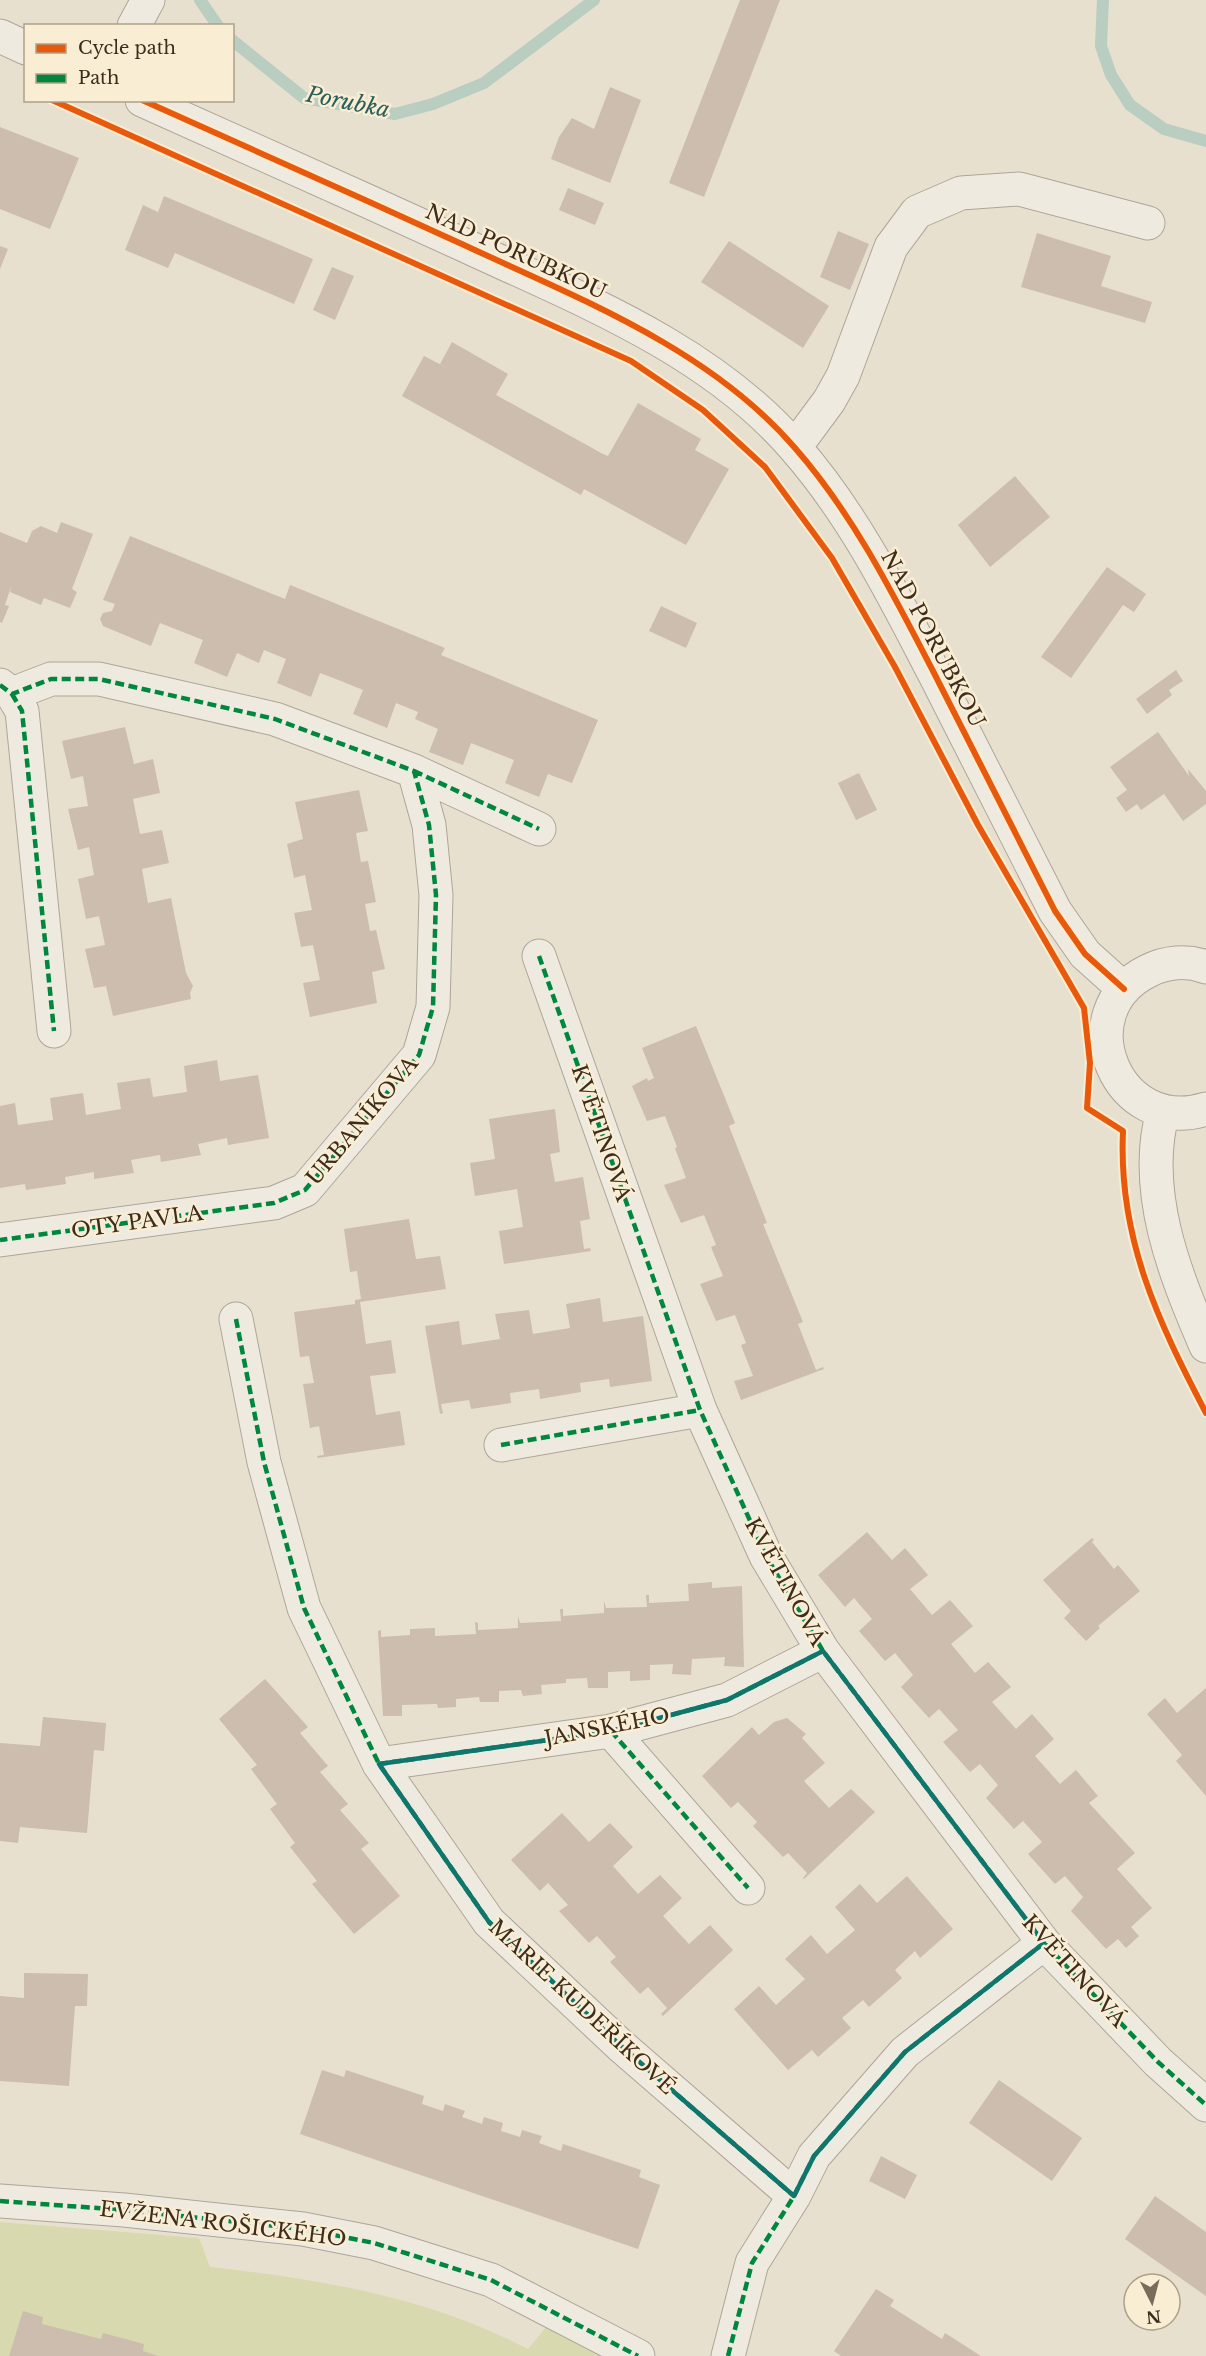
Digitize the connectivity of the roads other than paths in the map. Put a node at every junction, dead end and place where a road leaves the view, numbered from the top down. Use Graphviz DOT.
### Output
graph roads {
  1 [pos="148,0"];
  2 [pos="135,24"];
  3 [pos="0,36"];
  4 [pos="24,47"];
  5 [pos="147,102"];
  6 [pos="1148,223"];
  7 [pos="795,447"];
  8 [pos="6,690"];
  9 [pos="414,771"];
  10 [pos="539,829"];
  11 [pos="539,956"];
  12 [pos="1206,967"];
  13 [pos="1124,989"];
  14 [pos="54,1031"];
  15 [pos="1206,1109"];
  16 [pos="1163,1111"];
  17 [pos="274,1203"];
  18 [pos="0,1240"];
  19 [pos="236,1319"];
  20 [pos="1206,1346"];
  21 [pos="700,1410"];
  22 [pos="501,1445"];
  23 [pos="824,1652"];
  24 [pos="611,1731"];
  25 [pos="379,1764"];
  26 [pos="748,1888"];
  27 [pos="1044,1943"];
  28 [pos="1206,2105"];
  29 [pos="794,2196"];
  30 [pos="0,2201"];
  31 [pos="638,2356"];
  32 [pos="728,2356"];
  1 -- 2 [label="street"];
  3 -- 4 [label="street"];
  5 -- 7 [label="street, NAD PORUBKOU"];
  6 -- 7 [label="street"];
  7 -- 13 [label="street, NAD PORUBKOU"];
  8 -- 9 [label="street"];
  8 -- 14 [label="street"];
  9 -- 10 [label="street"];
  9 -- 17 [label="street, URBANÍKOVA"];
  11 -- 21 [label="street, KVĚTINOVÁ"];
  12 -- 13 [label="street"];
  13 -- 16 [label="street"];
  15 -- 16 [label="street"];
  16 -- 20 [label="street"];
  17 -- 18 [label="street, OTY PAVLA"];
  19 -- 25 [label="street, MARIE KUDEŘÍKOVÉ"];
  21 -- 22 [label="street"];
  21 -- 23 [label="street, KVĚTINOVÁ"];
  23 -- 24 [label="street, JANSKÉHO"];
  23 -- 27 [label="street, KVĚTINOVÁ"];
  24 -- 25 [label="street, JANSKÉHO"];
  24 -- 26 [label="street"];
  25 -- 29 [label="street, MARIE KUDEŘÍKOVÉ"];
  27 -- 28 [label="street, KVĚTINOVÁ"];
  27 -- 29 [label="street"];
  29 -- 32 [label="street"];
  30 -- 31 [label="street, EVŽENA ROŠICKÉHO"];
}
